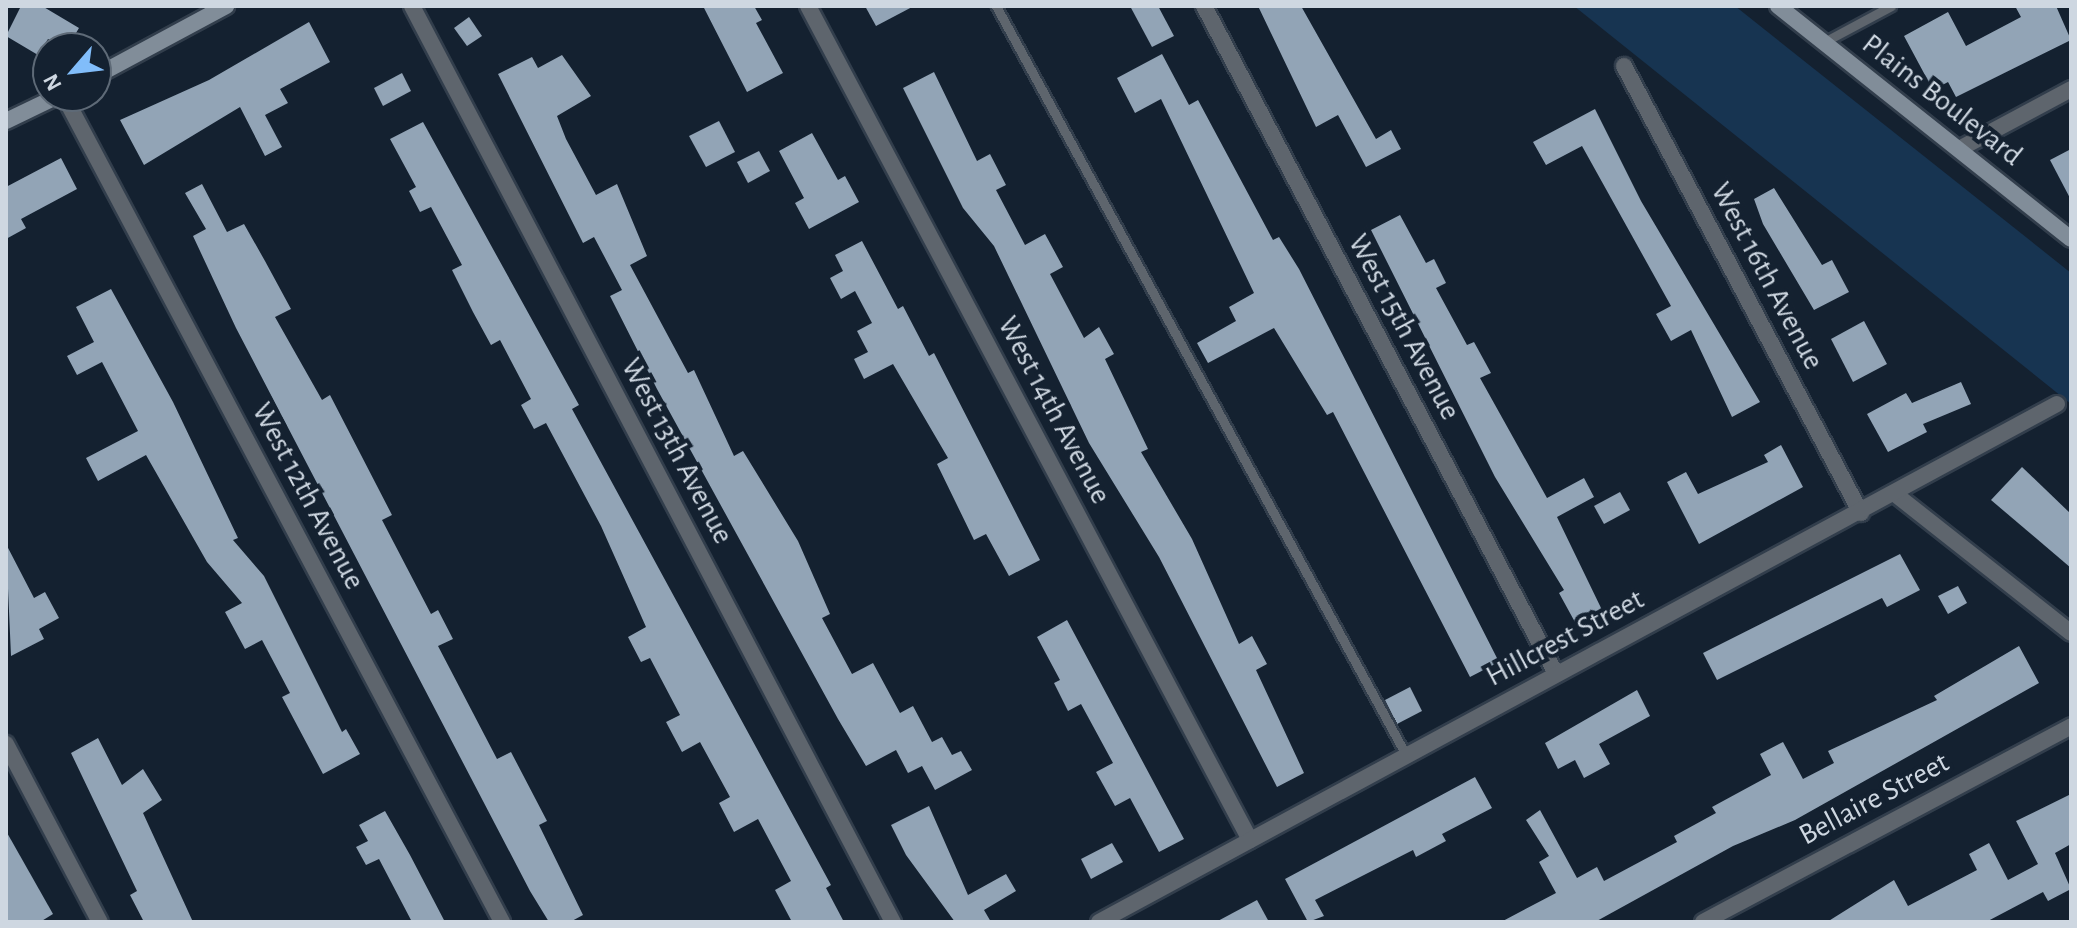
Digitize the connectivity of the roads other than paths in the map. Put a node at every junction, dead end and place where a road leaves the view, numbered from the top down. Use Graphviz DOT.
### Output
graph roads {
  1 [pos="226,6"];
  2 [pos="412,6"];
  3 [pos="808,6"];
  4 [pos="996,6"];
  5 [pos="1204,6"];
  6 [pos="1778,6"];
  7 [pos="1891,6"];
  8 [pos="1824,42"];
  9 [pos="1624,66"];
  10 [pos="112,67"];
  11 [pos="2071,89"];
  12 [pos="32,109"];
  13 [pos="70,112"];
  14 [pos="6,121"];
  15 [pos="1961,148"];
  16 [pos="2071,239"];
  17 [pos="2057,404"];
  18 [pos="1895,494"];
  19 [pos="1861,513"];
  20 [pos="2071,633"];
  21 [pos="1556,674"];
  22 [pos="2071,726"];
  23 [pos="6,744"];
  24 [pos="1406,755"];
  25 [pos="1250,840"];
  26 [pos="100,922"];
  27 [pos="502,922"];
  28 [pos="893,922"];
  29 [pos="1099,922"];
  30 [pos="1703,922"];
  1 -- 10 [label="main road"];
  2 -- 28 [label="street, West 13th Avenue"];
  3 -- 25 [label="street, West 14th Avenue"];
  4 -- 24 [label="lane"];
  5 -- 21 [label="street, West 15th Avenue"];
  6 -- 8 [label="main road, Plains Boulevard"];
  7 -- 8 [label="lane"];
  8 -- 15 [label="main road, Plains Boulevard"];
  9 -- 19 [label="street, West 16th Avenue"];
  11 -- 15 [label="street"];
  12 -- 14 [label="main road"];
  13 -- 27 [label="street, West 12th Avenue"];
  15 -- 16 [label="main road, Plains Boulevard"];
  17 -- 18 [label="street, Hillcrest Street"];
  18 -- 19 [label="street, Hillcrest Street"];
  18 -- 20 [label="street"];
  19 -- 21 [label="street, Hillcrest Street"];
  21 -- 24 [label="street, Hillcrest Street"];
  22 -- 30 [label="street, Bellaire Street"];
  23 -- 26 [label="street"];
  24 -- 25 [label="street, Hillcrest Street"];
  25 -- 29 [label="street, Hillcrest Street"];
}
